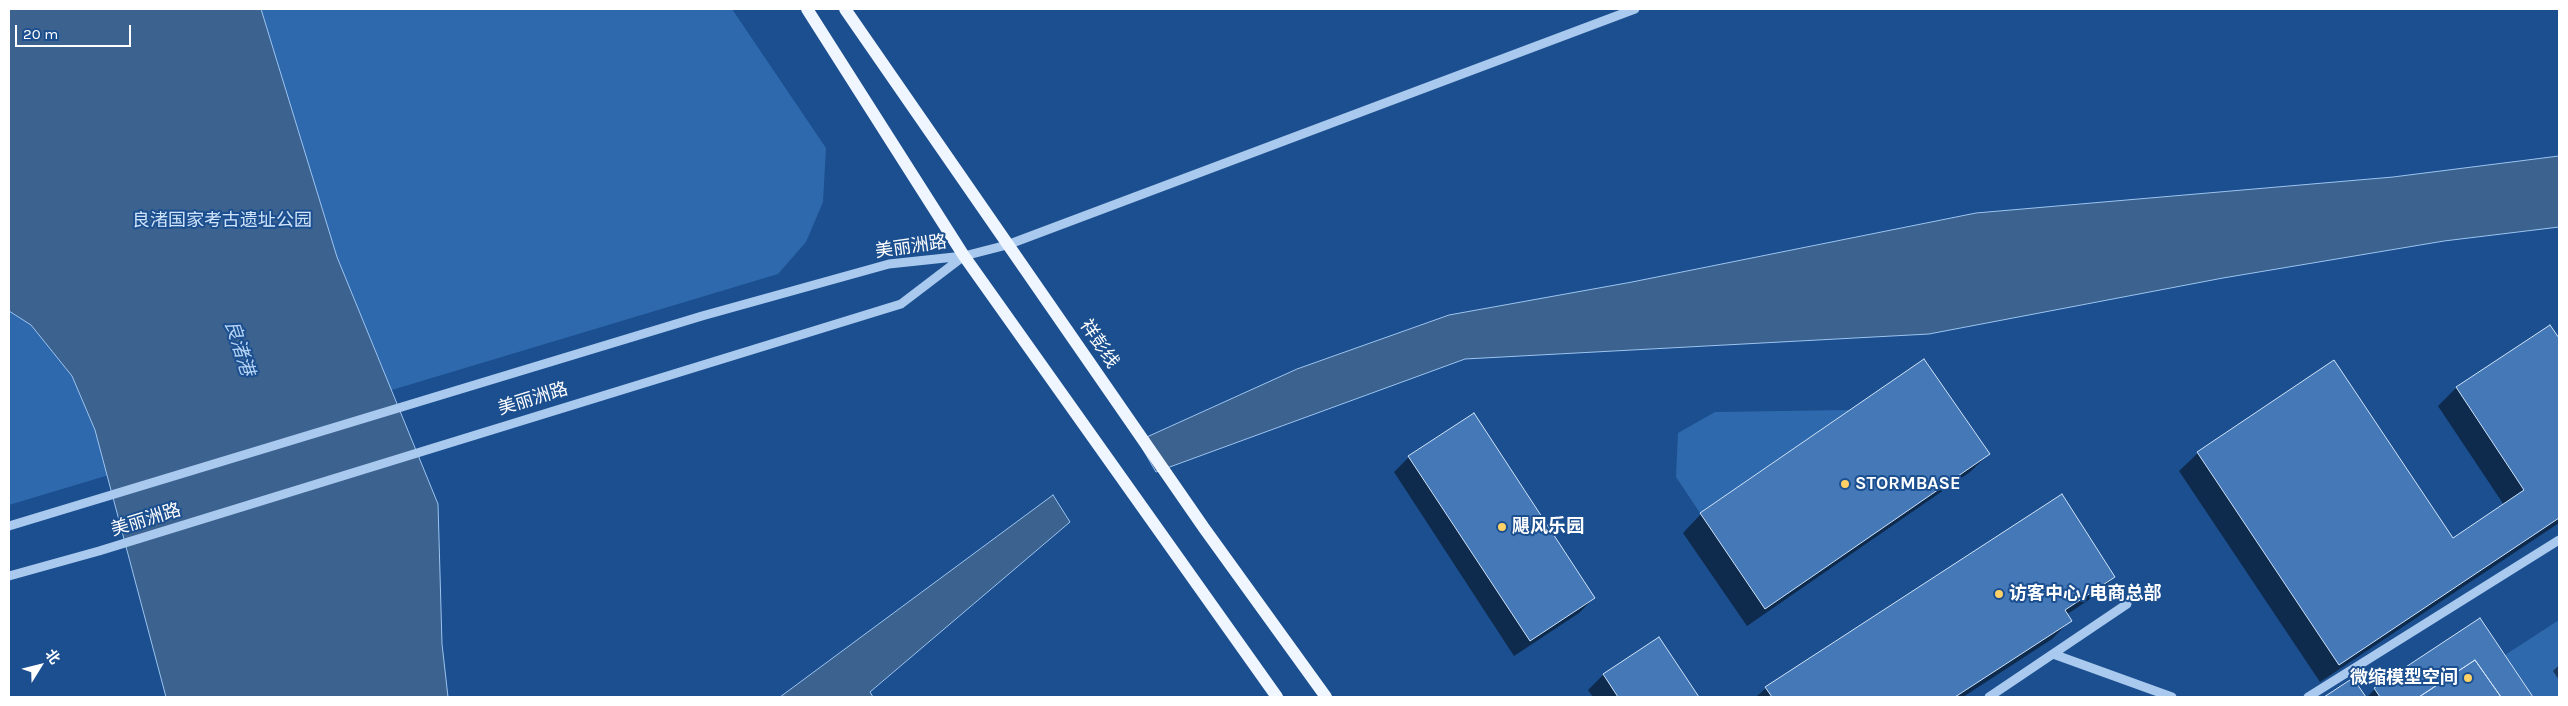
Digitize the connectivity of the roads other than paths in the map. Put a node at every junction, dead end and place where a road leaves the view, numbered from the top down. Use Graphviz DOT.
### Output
graph roads {
  1 [pos="807,9"];
  2 [pos="845,9"];
  3 [pos="1635,9"];
  4 [pos="1007,245"];
  5 [pos="964,256"];
  6 [pos="9,526"];
  7 [pos="2559,540"];
  8 [pos="9,576"];
  9 [pos="2127,604"];
  10 [pos="2053,654"];
  11 [pos="1277,697"];
  12 [pos="1326,697"];
  13 [pos="1989,697"];
  14 [pos="2172,697"];
  15 [pos="2308,697"];
  1 -- 5 [label="main road"];
  2 -- 4 [label="main road, 祥彭线"];
  3 -- 4 [label="street"];
  4 -- 5 [label="street"];
  4 -- 12 [label="main road, 祥彭线"];
  5 -- 6 [label="street, 美丽洲路"];
  5 -- 8 [label="street, 美丽洲路"];
  5 -- 11 [label="main road"];
  7 -- 15 [label="street"];
  9 -- 10 [label="street"];
  10 -- 13 [label="street"];
  10 -- 14 [label="street"];
}
